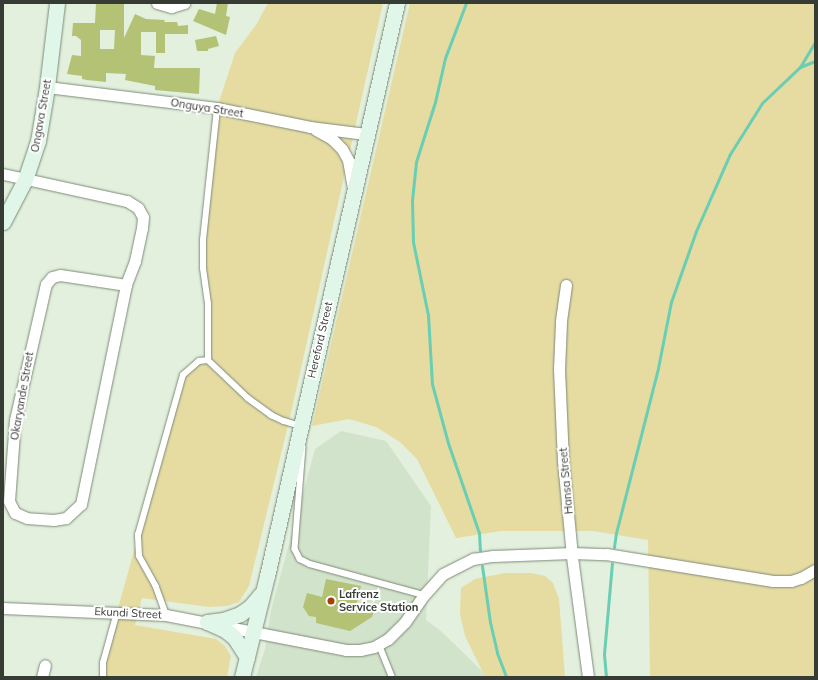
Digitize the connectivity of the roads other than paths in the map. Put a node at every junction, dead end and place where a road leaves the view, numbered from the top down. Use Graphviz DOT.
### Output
graph roads {
  1 [pos="57,3"];
  2 [pos="157,3"];
  3 [pos="184,3"];
  4 [pos="397,3"];
  5 [pos="47,87"];
  6 [pos="217,108"];
  7 [pos="310,127"];
  8 [pos="366,134"];
  9 [pos="3,174"];
  10 [pos="25,180"];
  11 [pos="354,192"];
  12 [pos="3,222"];
  13 [pos="126,285"];
  14 [pos="566,285"];
  15 [pos="208,360"];
  16 [pos="300,425"];
  17 [pos="572,553"];
  18 [pos="815,570"];
  19 [pos="267,576"];
  20 [pos="424,594"];
  21 [pos="3,608"];
  22 [pos="116,612"];
  23 [pos="166,614"];
  24 [pos="206,622"];
  25 [pos="252,632"];
  26 [pos="379,644"];
  27 [pos="247,656"];
  28 [pos="45,665"];
  29 [pos="42,677"];
  30 [pos="103,677"];
  31 [pos="242,677"];
  32 [pos="392,677"];
  33 [pos="588,677"];
  1 -- 5 [label="main road, Ongava Street"];
  2 -- 3 [label="street"];
  4 -- 8 [label="main road, Hereford Street"];
  5 -- 6 [label="street, Onguya Street"];
  5 -- 10 [label="main road, Ongava Street"];
  6 -- 7 [label="street, Onguya Street"];
  6 -- 15 [label="lane"];
  7 -- 8 [label="street, Onguya Street"];
  7 -- 11 [label="street"];
  8 -- 11 [label="main road, Hereford Street"];
  9 -- 10 [label="street, Okaryande Street"];
  10 -- 12 [label="main road, Ongava Street"];
  10 -- 13 [label="street, Okaryande Street"];
  11 -- 16 [label="main road, Hereford Street"];
  13 -- 13 [label="street, Okaryande Street"];
  14 -- 17 [label="street, Hansa Street"];
  15 -- 16 [label="lane"];
  15 -- 23 [label="lane"];
  16 -- 19 [label="main road, Hereford Street"];
  16 -- 20 [label="lane"];
  17 -- 18 [label="street, Ekundi Street"];
  17 -- 20 [label="street, Ekundi Street"];
  17 -- 33 [label="street, Hansa Street"];
  19 -- 24 [label="main road"];
  19 -- 25 [label="main road, Hereford Street"];
  20 -- 26 [label="street, Ekundi Street"];
  21 -- 22 [label="street, Ekundi Street"];
  22 -- 23 [label="street, Ekundi Street"];
  22 -- 30 [label="lane"];
  23 -- 24 [label="street, Ekundi Street"];
  24 -- 25 [label="street, Ekundi Street"];
  24 -- 27 [label="main road"];
  25 -- 26 [label="street, Ekundi Street"];
  25 -- 27 [label="main road, Hereford Street"];
  26 -- 32 [label="lane"];
  27 -- 31 [label="main road, Hereford Street"];
  28 -- 29 [label="street"];
}
